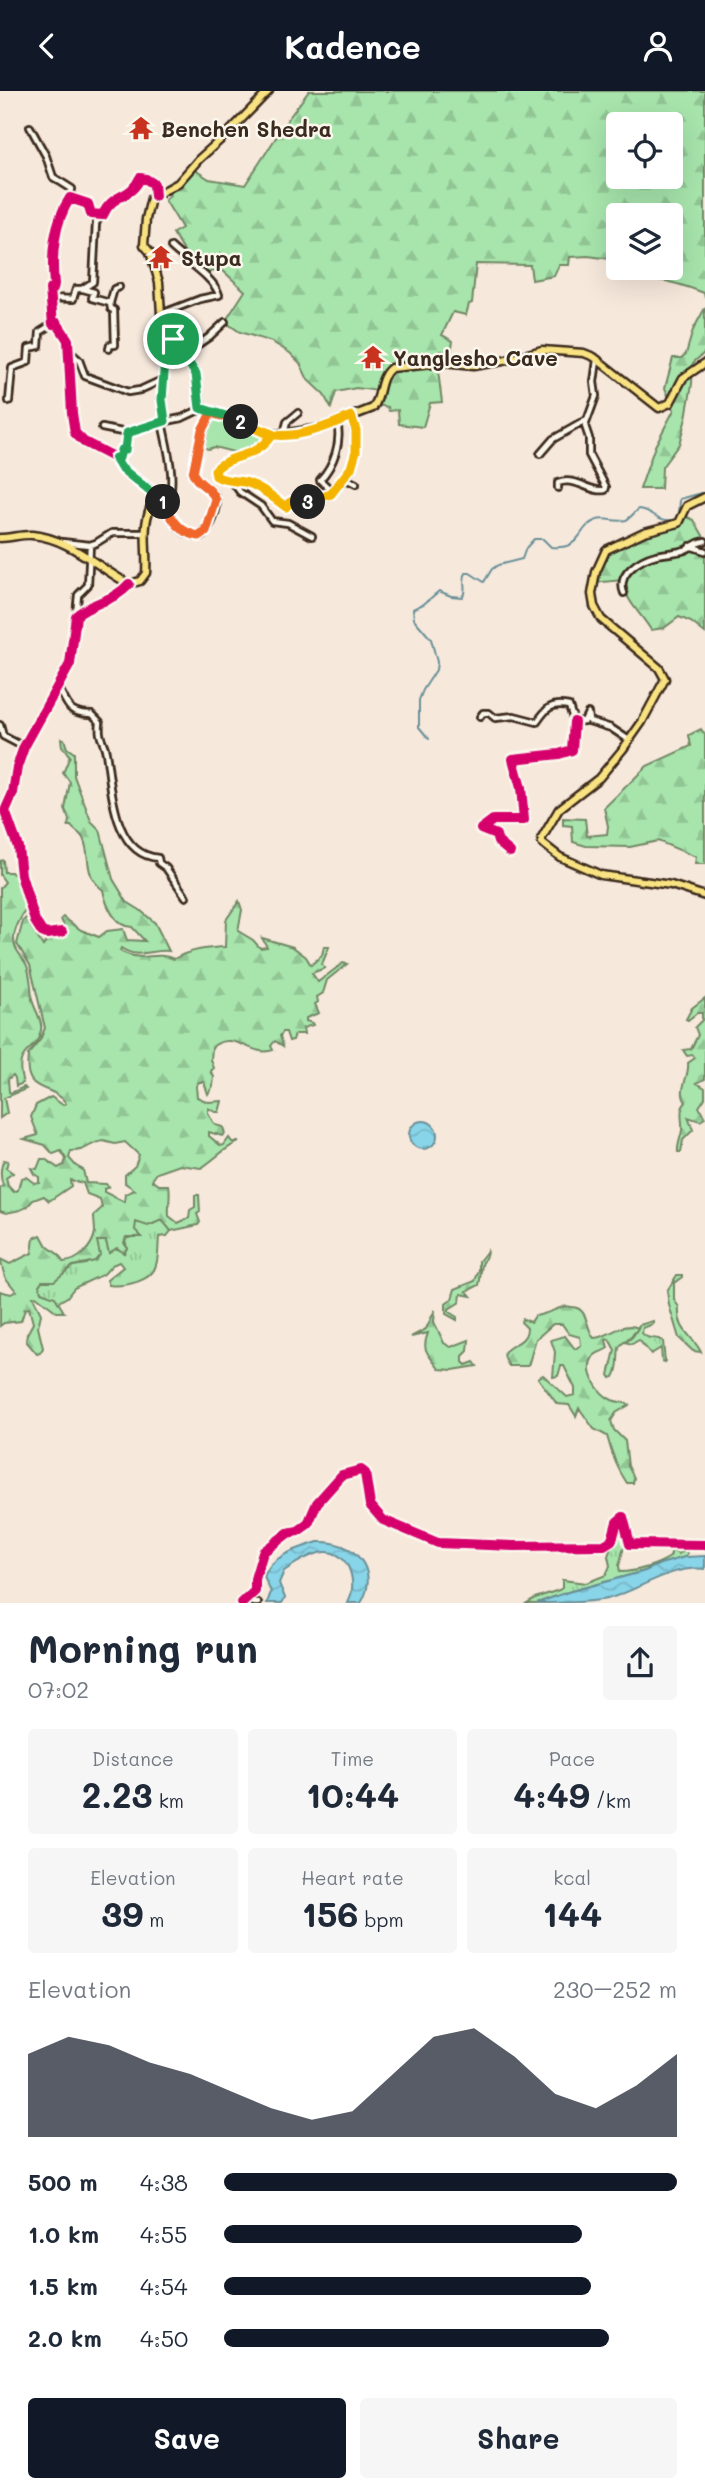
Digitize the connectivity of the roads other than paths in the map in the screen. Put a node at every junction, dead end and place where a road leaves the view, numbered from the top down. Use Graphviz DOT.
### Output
graph roads {
  1 [pos="269,91"];
  2 [pos="30,127"];
  3 [pos="155,196"];
  4 [pos="70,198"];
  5 [pos="102,215"];
  6 [pos="172,247"];
  7 [pos="119,287"];
  8 [pos="82,289"];
  9 [pos="50,298"];
  10 [pos="110,303"];
  11 [pos="162,314"];
  12 [pos="225,322"];
  13 [pos="54,324"];
  14 [pos="173,339"];
  15 [pos="109,349"];
  16 [pos="69,351"];
  17 [pos="184,353"];
  18 [pos="597,360"];
  19 [pos="705,363"];
  20 [pos="164,379"];
  21 [pos="9,401"];
  22 [pos="201,409"];
  23 [pos="211,413"];
  24 [pos="298,413"];
  25 [pos="351,416"];
  26 [pos="163,421"];
  27 [pos="586,421"];
  28 [pos="337,422"];
  29 [pos="102,428"];
  30 [pos="127,433"];
  31 [pos="272,434"];
  32 [pos="284,434"];
  33 [pos="540,454"];
  34 [pos="115,458"];
  35 [pos="344,478"];
  36 [pos="232,481"];
  37 [pos="356,484"];
  38 [pos="558,488"];
  39 [pos="333,492"];
  40 [pos="705,497"];
  41 [pos="157,498"];
  42 [pos="166,508"];
  43 [pos="145,533"];
  44 [pos="312,536"];
  45 [pos="0,538"];
  46 [pos="705,541"];
  47 [pos="59,542"];
  48 [pos="90,545"];
  49 [pos="690,546"];
  50 [pos="705,551"];
  51 [pos="89,557"];
  52 [pos="129,584"];
  53 [pos="624,593"];
  54 [pos="76,616"];
  55 [pos="58,686"];
  56 [pos="480,717"];
  57 [pos="574,722"];
  58 [pos="0,725"];
  59 [pos="629,740"];
  60 [pos="24,747"];
  61 [pos="510,852"];
  62 [pos="705,896"];
  63 [pos="186,897"];
  64 [pos="62,932"];
  65 [pos="705,1545"];
  66 [pos="242,1603"];
  1 -- 3 [label="main road"];
  2 -- 4 [label="street"];
  3 -- 5 [label="street"];
  3 -- 11 [label="main road"];
  4 -- 5 [label="street"];
  4 -- 9 [label="street"];
  5 -- 8 [label="street"];
  6 -- 11 [label="street"];
  7 -- 10 [label="street"];
  8 -- 9 [label="street"];
  8 -- 10 [label="street"];
  9 -- 13 [label="street"];
  10 -- 15 [label="street"];
  11 -- 14 [label="main road"];
  12 -- 17 [label="street"];
  13 -- 16 [label="street"];
  13 -- 21 [label="street"];
  14 -- 17 [label="main road"];
  14 -- 20 [label="street"];
  16 -- 20 [label="street"];
  16 -- 34 [label="street"];
  17 -- 22 [label="main road"];
  18 -- 19 [label="main road"];
  18 -- 25 [label="main road"];
  18 -- 27 [label="street"];
  20 -- 26 [label="street"];
  22 -- 23 [label="main road"];
  22 -- 26 [label="street"];
  23 -- 31 [label="main road"];
  23 -- 42 [label="main road"];
  24 -- 32 [label="street"];
  25 -- 28 [label="main road"];
  25 -- 35 [label="street"];
  26 -- 30 [label="street"];
  26 -- 42 [label="street"];
  27 -- 33 [label="street"];
  27 -- 38 [label="street"];
  28 -- 32 [label="main road"];
  28 -- 39 [label="street"];
  29 -- 30 [label="street"];
  30 -- 34 [label="street"];
  31 -- 32 [label="main road"];
  31 -- 36 [label="street"];
  34 -- 41 [label="street"];
  35 -- 37 [label="street"];
  35 -- 39 [label="street"];
  36 -- 39 [label="street"];
  36 -- 44 [label="street"];
  40 -- 59 [label="main road"];
  41 -- 42 [label="main road"];
  41 -- 43 [label="main road"];
  43 -- 48 [label="street"];
  43 -- 52 [label="main road"];
  45 -- 47 [label="main road"];
  46 -- 49 [label="street"];
  47 -- 48 [label="street"];
  47 -- 51 [label="main road"];
  48 -- 51 [label="street"];
  49 -- 50 [label="street"];
  49 -- 53 [label="street"];
  51 -- 52 [label="main road"];
  51 -- 54 [label="street"];
  52 -- 54 [label="street"];
  54 -- 55 [label="street"];
  55 -- 60 [label="street"];
  55 -- 63 [label="street"];
  56 -- 57 [label="street"];
  57 -- 59 [label="street"];
  57 -- 61 [label="street"];
  58 -- 60 [label="street"];
  59 -- 62 [label="main road"];
  60 -- 64 [label="street"];
  65 -- 66 [label="street"];
}
